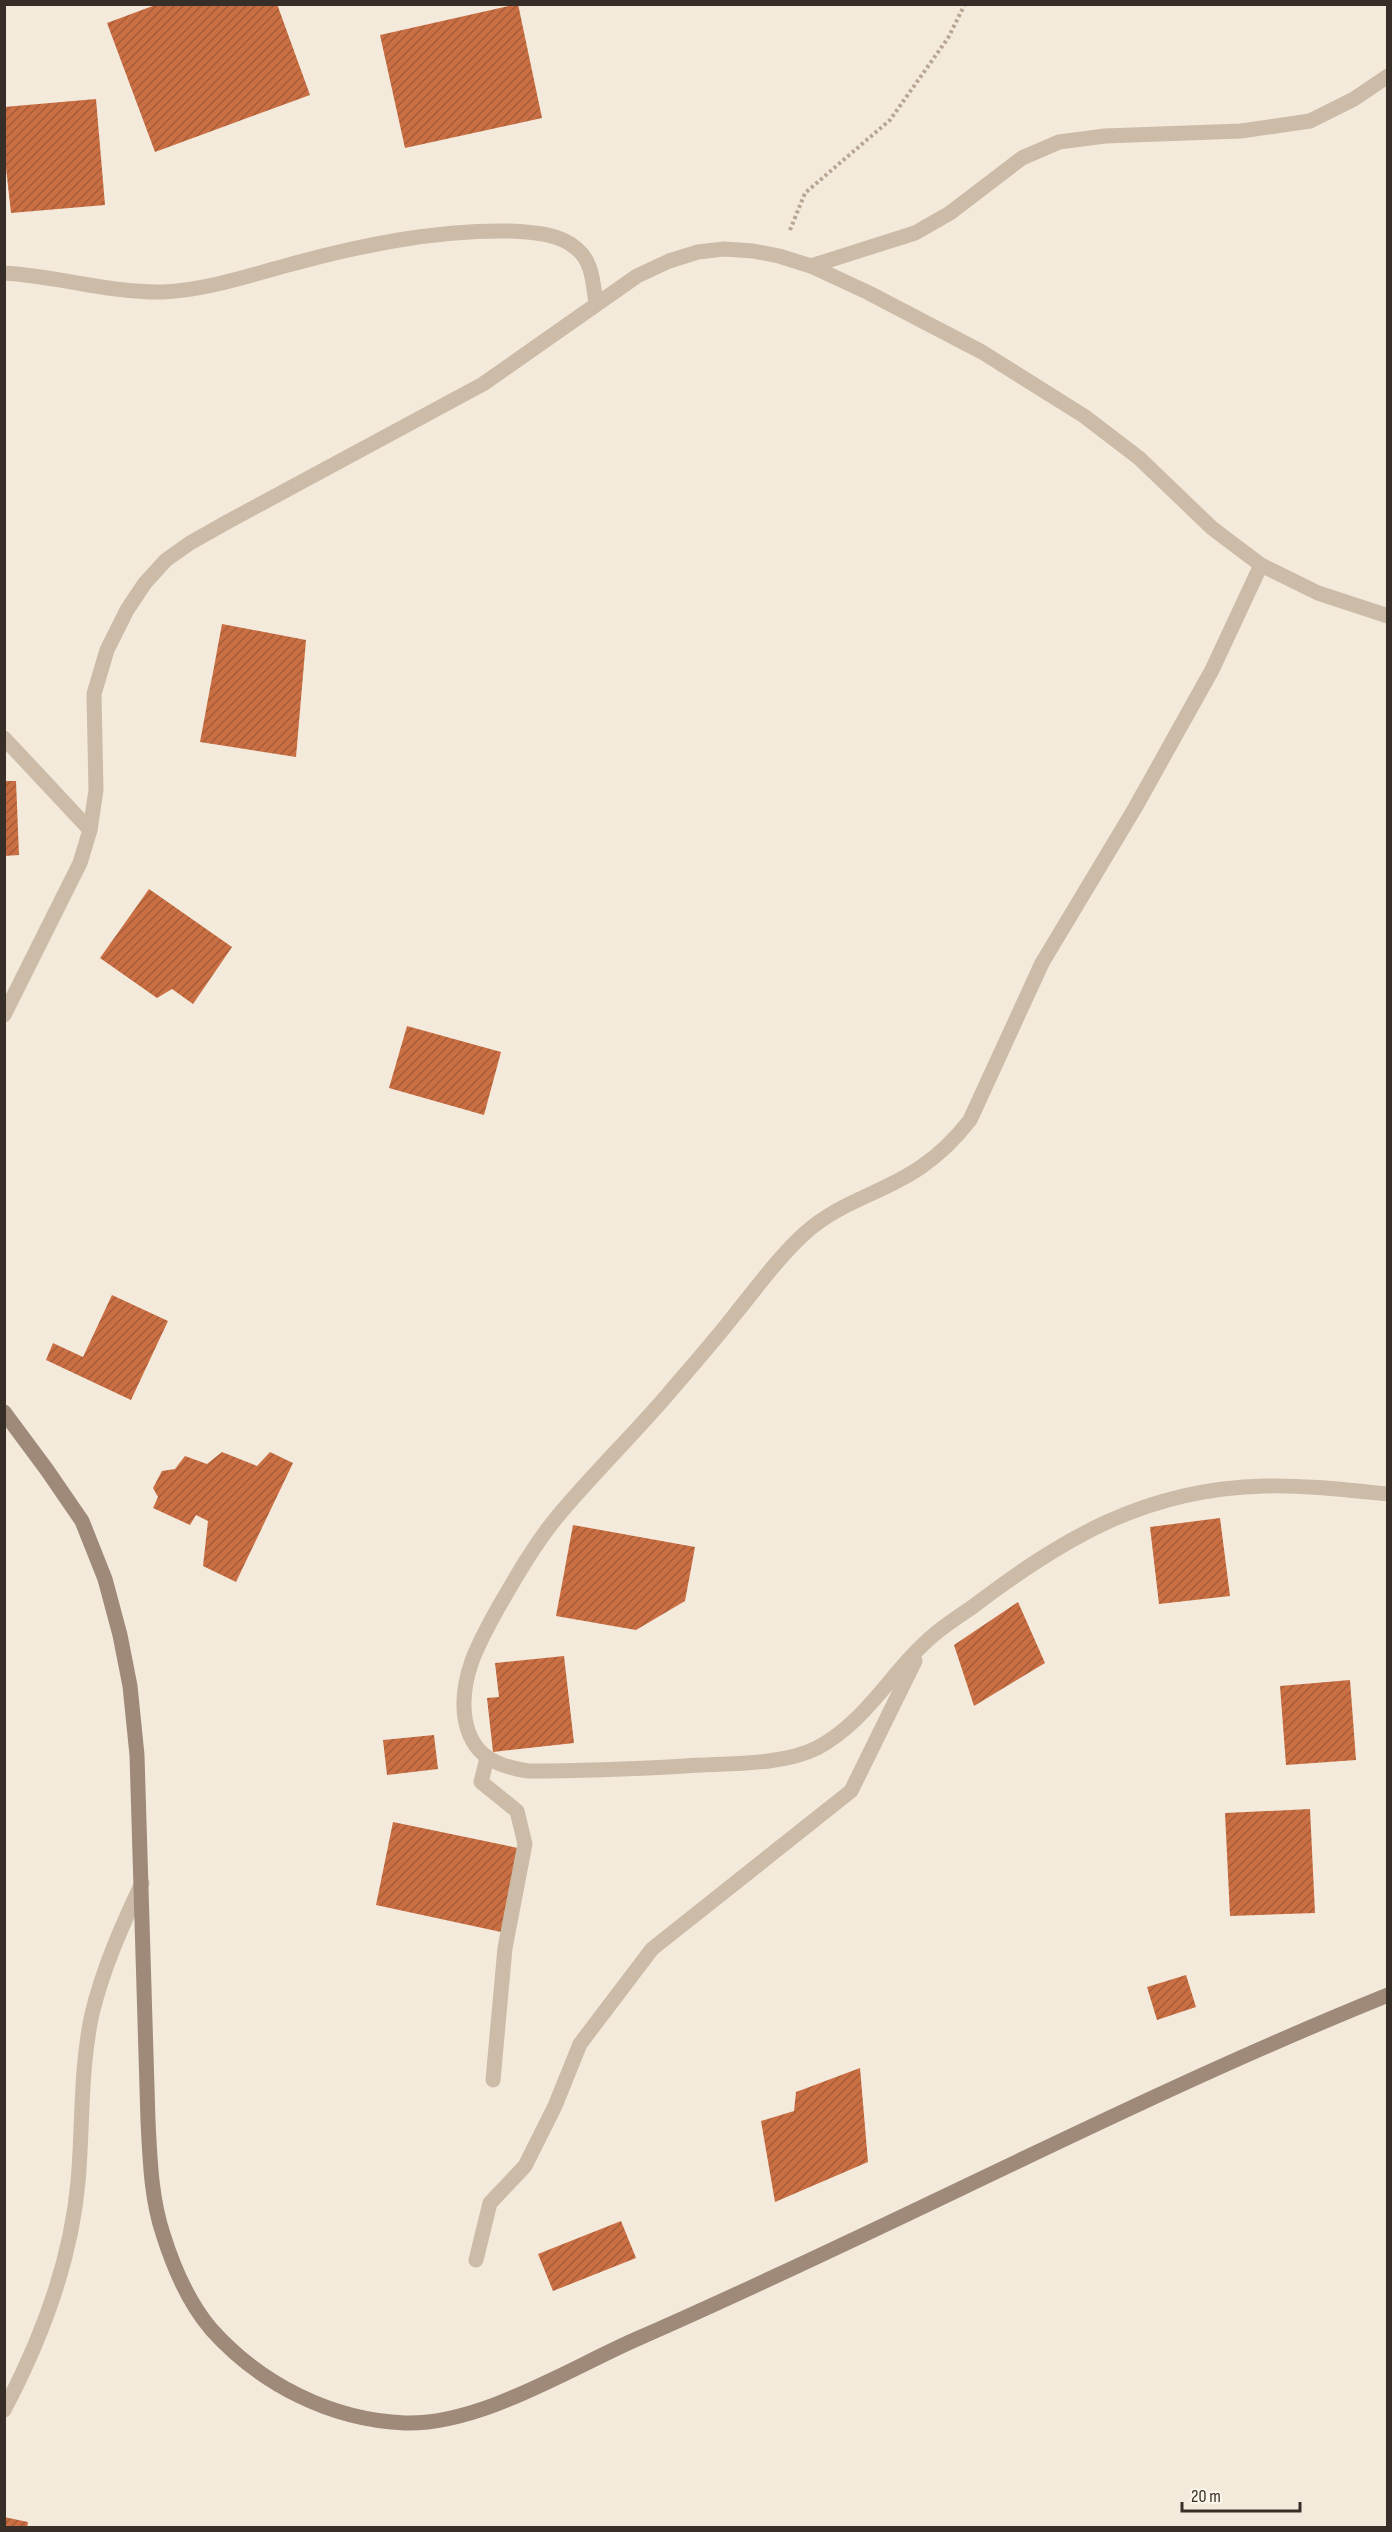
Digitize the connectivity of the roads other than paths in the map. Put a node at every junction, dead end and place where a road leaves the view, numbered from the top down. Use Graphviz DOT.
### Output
graph roads {
  1 [pos="1388,76"];
  2 [pos="811,266"];
  3 [pos="4,273"];
  4 [pos="596,303"];
  5 [pos="1262,565"];
  6 [pos="1388,616"];
  7 [pos="4,738"];
  8 [pos="90,830"];
  9 [pos="4,1015"];
  10 [pos="4,1412"];
  11 [pos="1388,1494"];
  12 [pos="923,1645"];
  13 [pos="487,1758"];
  14 [pos="142,1882"];
  15 [pos="1388,1995"];
  16 [pos="493,2080"];
  17 [pos="477,2260"];
  18 [pos="4,2410"];
  1 -- 2 [label="street"];
  2 -- 4 [label="street"];
  2 -- 5 [label="street"];
  3 -- 4 [label="street"];
  4 -- 8 [label="street"];
  5 -- 6 [label="street"];
  5 -- 13 [label="street"];
  7 -- 8 [label="street"];
  8 -- 9 [label="street"];
  10 -- 14 [label="main road"];
  11 -- 12 [label="street"];
  12 -- 13 [label="street"];
  12 -- 17 [label="street"];
  13 -- 16 [label="street"];
  14 -- 15 [label="main road"];
  14 -- 18 [label="street"];
}
